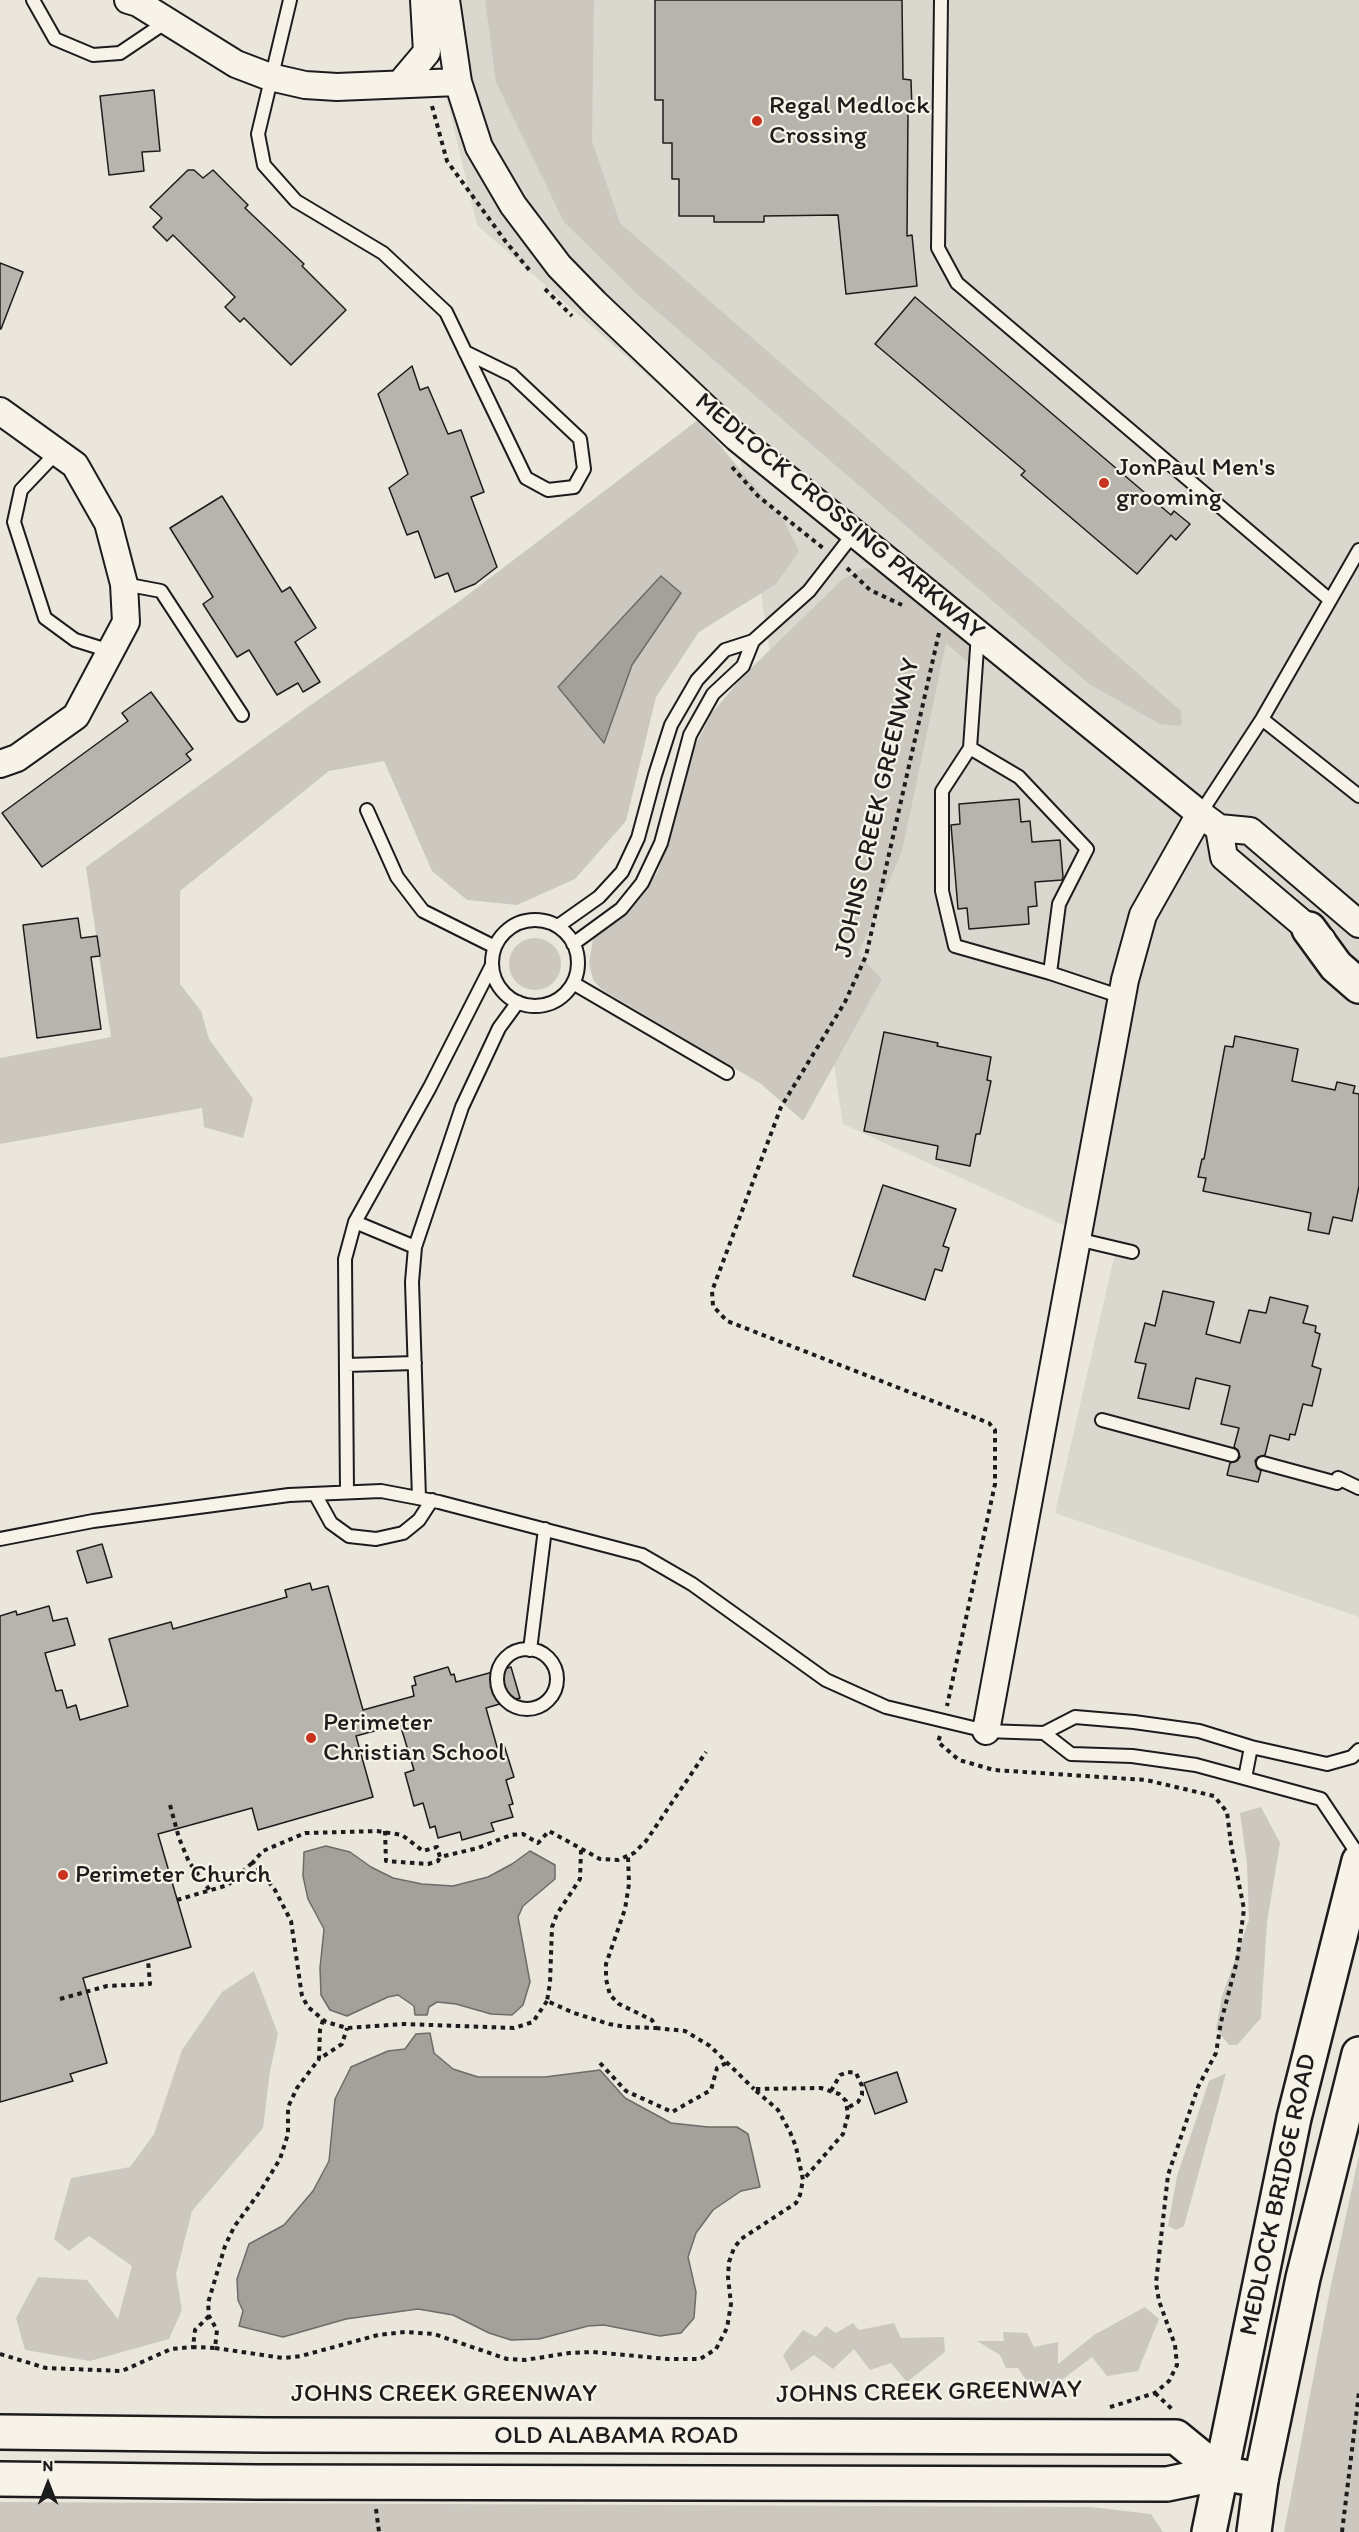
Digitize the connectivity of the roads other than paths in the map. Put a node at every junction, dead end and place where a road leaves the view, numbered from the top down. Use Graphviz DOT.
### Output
graph roads {
  1 [pos="33,0"];
  2 [pos="128,0"];
  3 [pos="290,0"];
  4 [pos="424,0"];
  5 [pos="446,0"];
  6 [pos="940,0"];
  7 [pos="166,22"];
  8 [pos="270,77"];
  9 [pos="458,82"];
  10 [pos="400,84"];
  11 [pos="465,352"];
  12 [pos="0,411"];
  13 [pos="57,452"];
  14 [pos="854,533"];
  15 [pos="1359,550"];
  16 [pos="124,584"];
  17 [pos="1330,600"];
  18 [pos="978,632"];
  19 [pos="753,641"];
  20 [pos="110,651"];
  21 [pos="242,715"];
  22 [pos="1262,719"];
  23 [pos="970,748"];
  24 [pos="0,764"];
  25 [pos="1359,796"];
  26 [pos="367,810"];
  27 [pos="1209,821"];
  28 [pos="1359,924"];
  29 [pos="558,926"];
  30 [pos="1308,929"];
  31 [pos="573,944"];
  32 [pos="495,946"];
  33 [pos="492,965"];
  34 [pos="1359,969"];
  35 [pos="1050,973"];
  36 [pos="573,983"];
  37 [pos="1359,986"];
  38 [pos="1122,997"];
  39 [pos="518,1002"];
  40 [pos="727,1073"];
  41 [pos="355,1222"];
  42 [pos="1077,1239"];
  43 [pos="416,1247"];
  44 [pos="1132,1252"];
  45 [pos="414,1363"];
  46 [pos="346,1365"];
  47 [pos="1102,1420"];
  48 [pos="1232,1455"];
  49 [pos="1263,1463"];
  50 [pos="1359,1476"];
  51 [pos="1337,1483"];
  52 [pos="1359,1488"];
  53 [pos="347,1492"];
  54 [pos="315,1494"];
  55 [pos="419,1498"];
  56 [pos="432,1500"];
  57 [pos="545,1529"];
  58 [pos="0,1539"];
  59 [pos="530,1650"];
  60 [pos="986,1731"];
  61 [pos="1044,1733"];
  62 [pos="1251,1747"];
  63 [pos="1359,1750"];
  64 [pos="1245,1778"];
  65 [pos="1359,1856"];
  66 [pos="1359,1861"];
  67 [pos="1359,2054"];
  68 [pos="0,2432"];
  69 [pos="1220,2473"];
  70 [pos="0,2479"];
  71 [pos="1261,2480"];
  72 [pos="1209,2532"];
  73 [pos="1254,2532"];
  1 -- 7 [label="lane"];
  2 -- 7 [label="street"];
  3 -- 8 [label="lane"];
  4 -- 10 [label="street"];
  5 -- 9 [label="street, MEDLOCK CROSSING PARKWAY"];
  6 -- 17 [label="lane"];
  7 -- 8 [label="street"];
  8 -- 10 [label="street"];
  8 -- 11 [label="lane"];
  9 -- 10 [label="street"];
  9 -- 14 [label="street, MEDLOCK CROSSING PARKWAY"];
  11 -- 11 [label="lane"];
  12 -- 13 [label="street"];
  13 -- 16 [label="street"];
  13 -- 20 [label="lane"];
  14 -- 18 [label="street, MEDLOCK CROSSING PARKWAY"];
  14 -- 19 [label="lane"];
  15 -- 17 [label="lane"];
  16 -- 20 [label="street"];
  16 -- 21 [label="lane"];
  17 -- 22 [label="lane"];
  18 -- 23 [label="lane"];
  18 -- 27 [label="street, MEDLOCK CROSSING PARKWAY"];
  19 -- 29 [label="lane"];
  19 -- 31 [label="lane"];
  20 -- 24 [label="street"];
  22 -- 25 [label="lane"];
  22 -- 27 [label="lane"];
  23 -- 35 [label="lane"];
  23 -- 35 [label="lane"];
  26 -- 32 [label="lane"];
  27 -- 28 [label="street"];
  27 -- 30 [label="street"];
  27 -- 38 [label="street"];
  29 -- 31 [label="lane"];
  29 -- 32 [label="lane"];
  30 -- 34 [label="street"];
  30 -- 37 [label="main road"];
  31 -- 36 [label="lane"];
  32 -- 33 [label="lane"];
  33 -- 39 [label="lane"];
  33 -- 41 [label="lane"];
  35 -- 38 [label="lane"];
  36 -- 39 [label="lane"];
  36 -- 40 [label="lane"];
  38 -- 42 [label="street"];
  39 -- 43 [label="lane"];
  41 -- 43 [label="lane"];
  41 -- 46 [label="lane"];
  42 -- 44 [label="lane"];
  42 -- 60 [label="street"];
  43 -- 45 [label="lane"];
  45 -- 46 [label="lane"];
  45 -- 55 [label="lane"];
  46 -- 53 [label="lane"];
  47 -- 48 [label="lane"];
  49 -- 51 [label="lane"];
  50 -- 52 [label="lane"];
  53 -- 54 [label="lane"];
  53 -- 55 [label="lane"];
  54 -- 56 [label="lane"];
  54 -- 58 [label="lane"];
  55 -- 56 [label="lane"];
  56 -- 57 [label="lane"];
  57 -- 59 [label="lane"];
  57 -- 60 [label="lane"];
  59 -- 59 [label="lane"];
  60 -- 61 [label="lane"];
  61 -- 62 [label="lane"];
  61 -- 64 [label="lane"];
  62 -- 63 [label="lane"];
  62 -- 64 [label="lane"];
  64 -- 65 [label="lane"];
  66 -- 69 [label="main road, MEDLOCK BRIDGE ROAD"];
  67 -- 71 [label="main road, MEDLOCK BRIDGE ROAD"];
  68 -- 69 [label="main road, OLD ALABAMA ROAD"];
  69 -- 70 [label="main road, OLD ALABAMA ROAD"];
  69 -- 71 [label="main road, OLD ALABAMA ROAD"];
  69 -- 72 [label="main road, MEDLOCK BRIDGE ROAD"];
  71 -- 73 [label="main road, MEDLOCK BRIDGE ROAD"];
}
